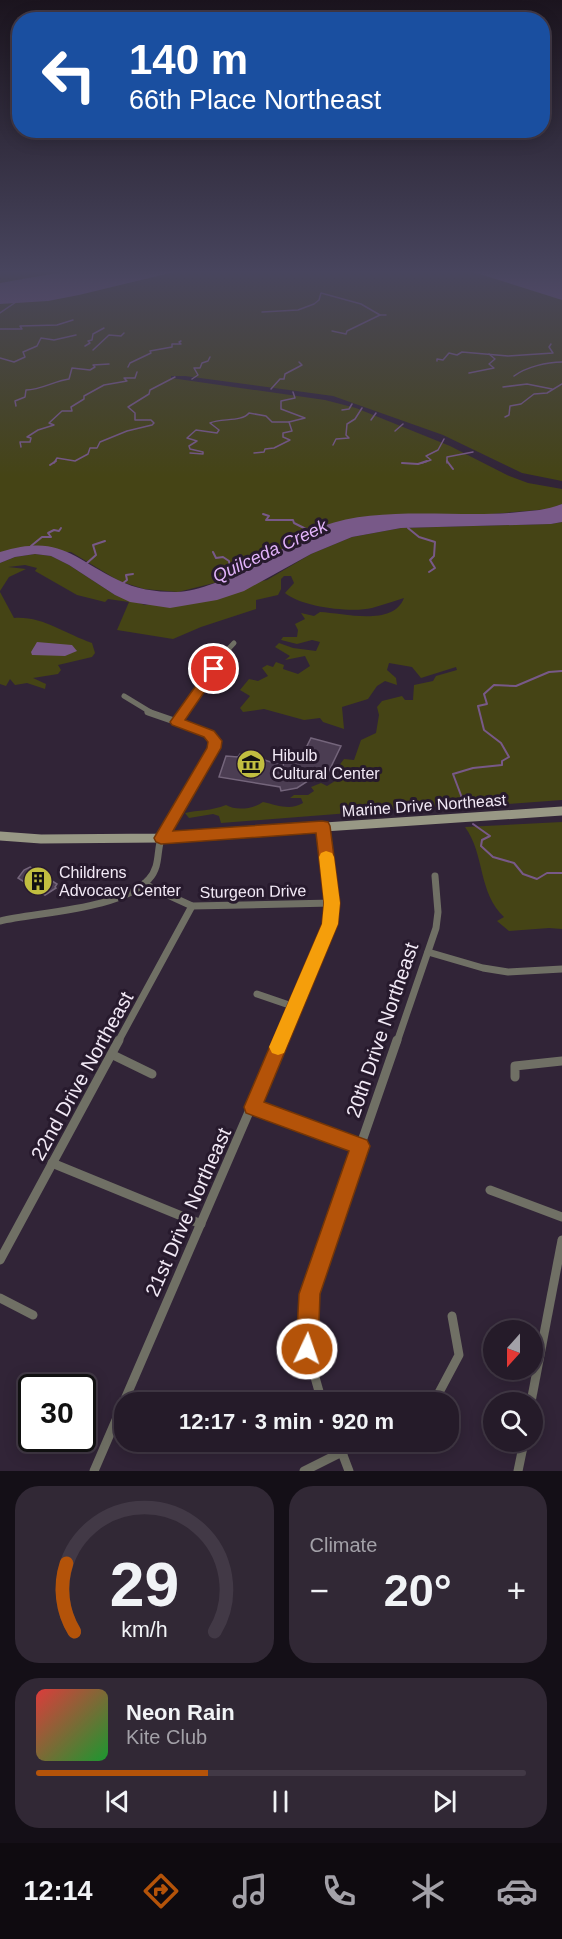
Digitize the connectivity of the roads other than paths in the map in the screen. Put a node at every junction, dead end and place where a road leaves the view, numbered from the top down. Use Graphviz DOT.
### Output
graph roads {
  1 [pos="234,643"];
  2 [pos="124,696"];
  3 [pos="177,722"];
  4 [pos="562,811"];
  5 [pos="322,826"];
  6 [pos="0,836"];
  7 [pos="161,838"];
  8 [pos="435,876"];
  9 [pos="144,884"];
  10 [pos="332,903"];
  11 [pos="192,906"];
  12 [pos="0,921"];
  13 [pos="428,952"];
  14 [pos="562,969"];
  15 [pos="257,994"];
  16 [pos="294,1007"];
  17 [pos="113,1055"];
  18 [pos="562,1061"];
  19 [pos="152,1074"];
  20 [pos="515,1077"];
  21 [pos="253,1107"];
  22 [pos="360,1146"];
  23 [pos="52,1163"];
  24 [pos="490,1190"];
  25 [pos="562,1217"];
  26 [pos="201,1224"];
  27 [pos="562,1240"];
  28 [pos="0,1260"];
  29 [pos="0,1298"];
  30 [pos="33,1315"];
  31 [pos="452,1316"];
  32 [pos="319,1392"];
  33 [pos="439,1392"];
  34 [pos="533,1392"];
  35 [pos="522,1452"];
  36 [pos="342,1453"];
  37 [pos="94,1471"];
  38 [pos="304,1471"];
  39 [pos="349,1471"];
  40 [pos="518,1471"];
  1 -- 3 [label="street"];
  2 -- 3 [label="street"];
  3 -- 7 [label="street"];
  4 -- 5 [label="main road, Marine Drive Northeast"];
  5 -- 7 [label="main road, Marine Drive Northeast"];
  5 -- 10 [label="street, 21st Drive Northeast"];
  6 -- 7 [label="main road, Marine Drive Northeast"];
  7 -- 9 [label="street"];
  8 -- 13 [label="street, 20th Drive Northeast"];
  9 -- 11 [label="street, Sturgeon Drive"];
  9 -- 12 [label="street"];
  10 -- 11 [label="street, Sturgeon Drive"];
  10 -- 16 [label="street, 21st Drive Northeast"];
  11 -- 17 [label="street, 22nd Drive Northeast"];
  13 -- 14 [label="street"];
  13 -- 22 [label="street, 20th Drive Northeast"];
  15 -- 16 [label="street"];
  16 -- 21 [label="street, 21st Drive Northeast"];
  17 -- 19 [label="street"];
  17 -- 23 [label="street, 22nd Drive Northeast"];
  18 -- 20 [label="street"];
  21 -- 22 [label="street"];
  21 -- 26 [label="street, 21st Drive Northeast"];
  22 -- 32 [label="street, 20th Drive Northeast"];
  23 -- 26 [label="street"];
  23 -- 28 [label="street, 22nd Drive Northeast"];
  24 -- 25 [label="street"];
  26 -- 37 [label="street, 21st Drive Northeast"];
  27 -- 34 [label="street"];
  29 -- 30 [label="street"];
  31 -- 33 [label="street"];
  35 -- 40 [label="street"];
  36 -- 38 [label="street"];
  36 -- 39 [label="street"];
}
